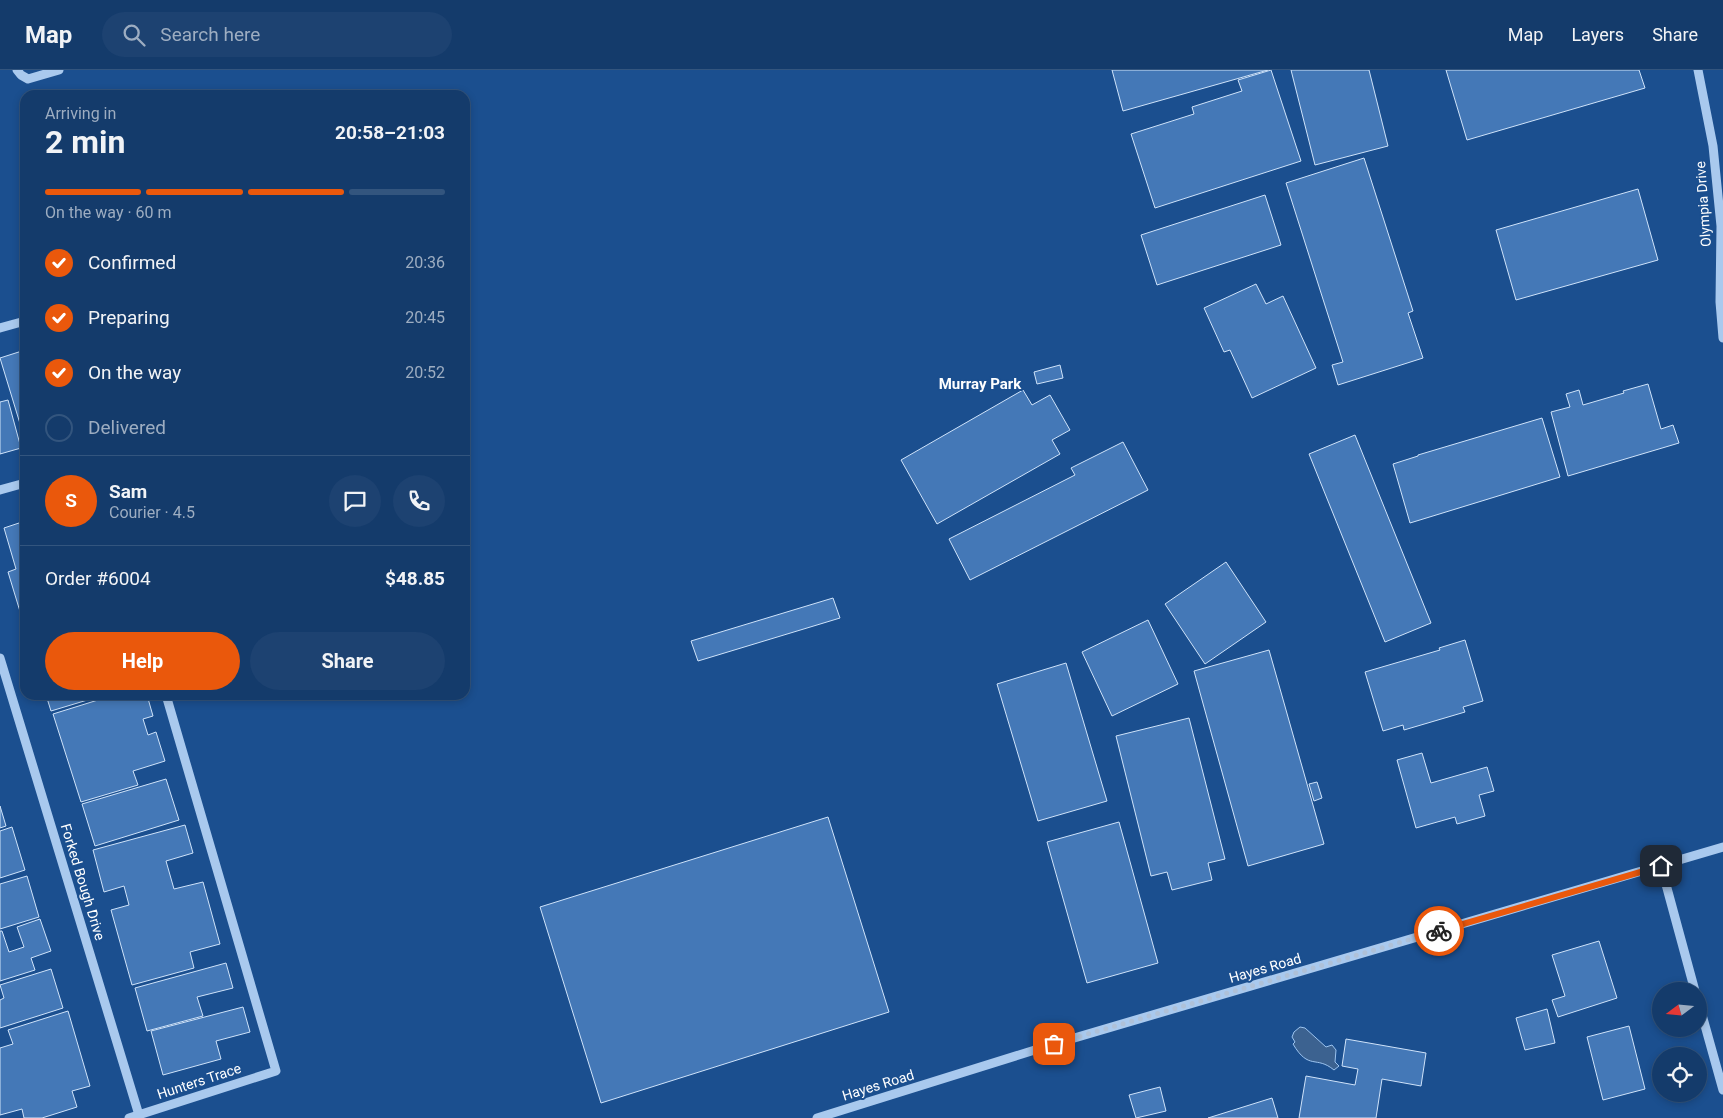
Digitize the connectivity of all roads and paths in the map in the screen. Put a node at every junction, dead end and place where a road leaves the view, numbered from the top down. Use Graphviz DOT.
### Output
graph roads {
  1 [pos="17,70"];
  2 [pos="59,70"];
  3 [pos="1698,70"];
  4 [pos="20,322"];
  5 [pos="0,328"];
  6 [pos="1723,338"];
  7 [pos="20,484"];
  8 [pos="0,490"];
  9 [pos="0,658"];
  10 [pos="167,700"];
  11 [pos="1723,847"];
  12 [pos="1661,866"];
  13 [pos="1693,982"];
  14 [pos="1708,1036"];
  15 [pos="1723,1090"];
  16 [pos="139,1115"];
  17 [pos="130,1118"];
  18 [pos="817,1118"];
  1 -- 2 [label="street"];
  3 -- 6 [label="street, Olympia Drive"];
  4 -- 5 [label="street"];
  7 -- 8 [label="street"];
  9 -- 16 [label="street, Forked Bough Drive"];
  10 -- 16 [label="street, Hunters Trace"];
  11 -- 12 [label="street, Hayes Road"];
  12 -- 13 [label="street"];
  12 -- 18 [label="street, Hayes Road"];
  14 -- 15 [label="street"];
  16 -- 17 [label="street, Hunters Trace"];
}
